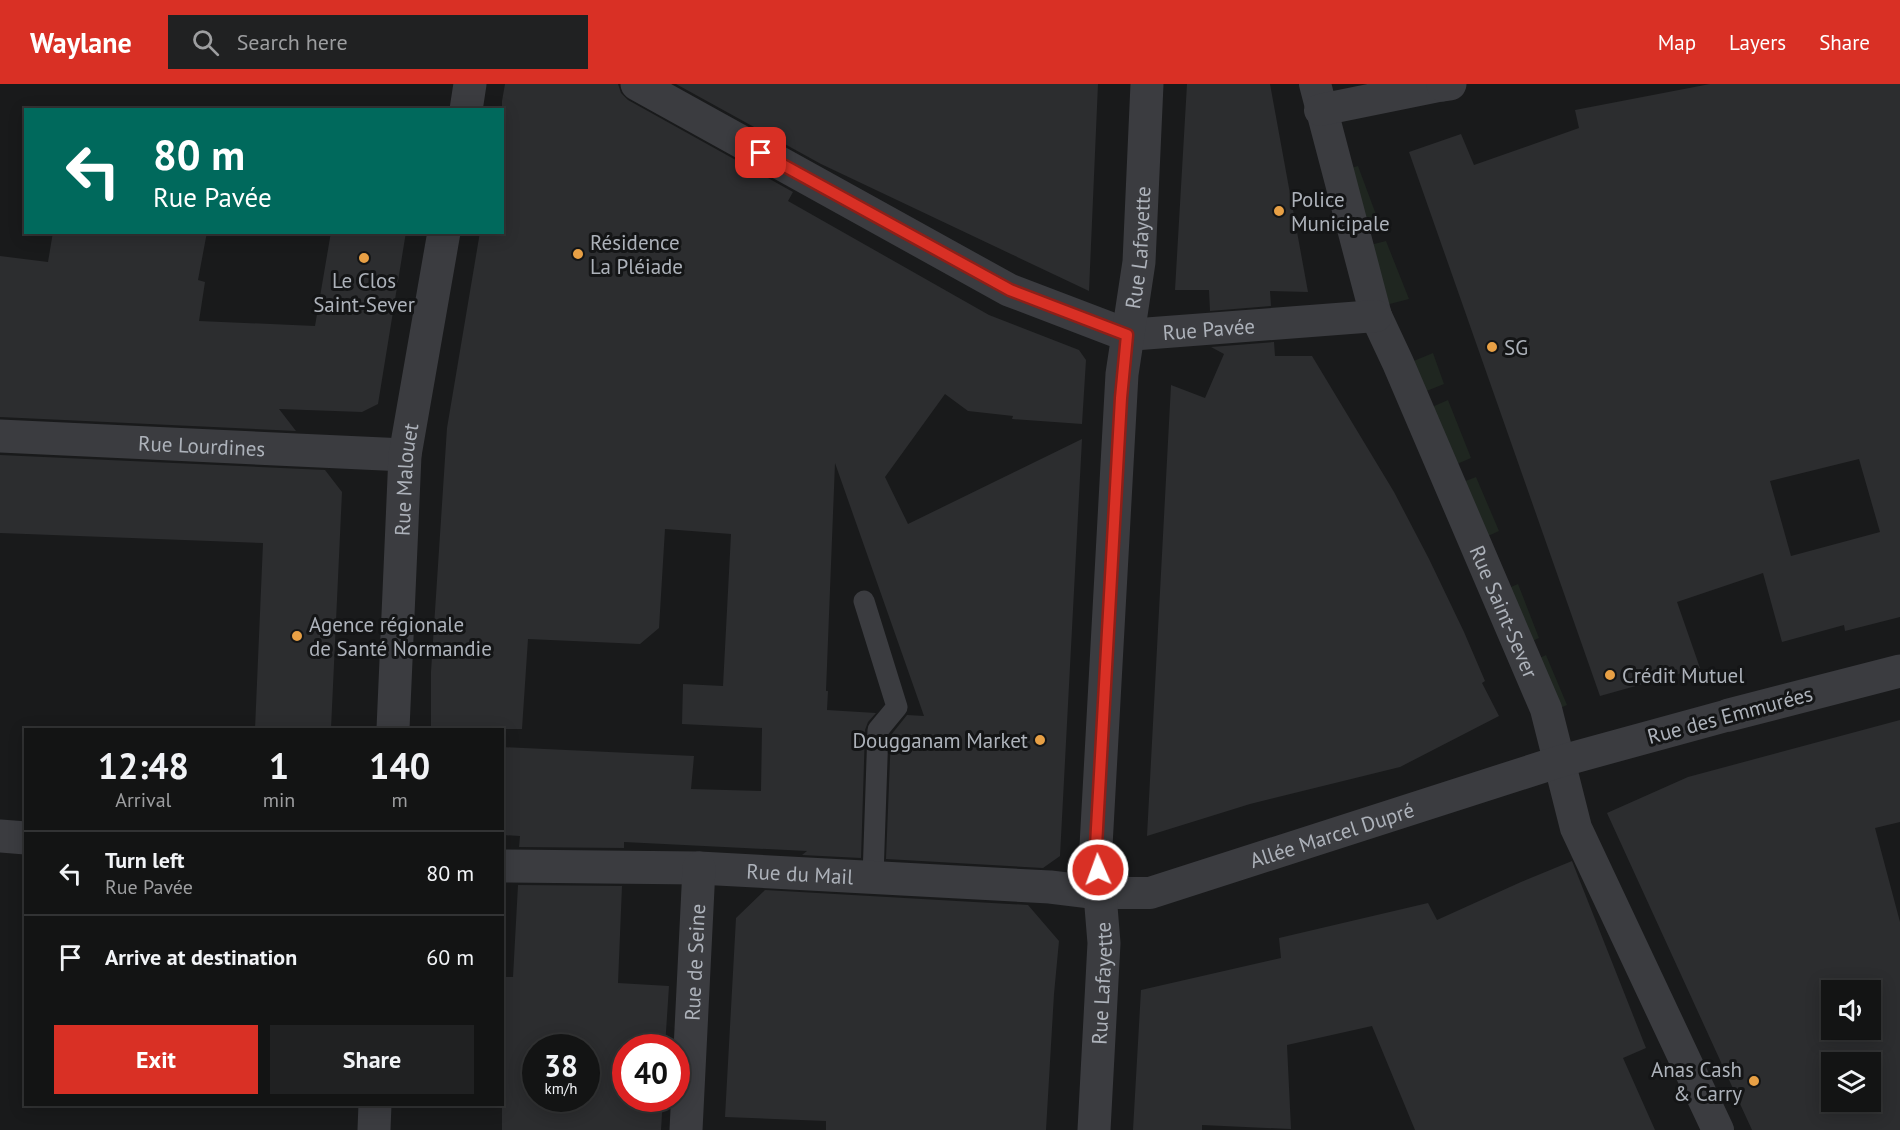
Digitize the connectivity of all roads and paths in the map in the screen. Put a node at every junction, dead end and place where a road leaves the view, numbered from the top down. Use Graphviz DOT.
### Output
graph roads {
  1 [pos="470,84"];
  2 [pos="637,84"];
  3 [pos="1147,84"];
  4 [pos="1447,85"];
  5 [pos="1318,97"];
  6 [pos="466,108"];
  7 [pos="444,234"];
  8 [pos="1376,316"];
  9 [pos="1127,335"];
  10 [pos="0,436"];
  11 [pos="405,455"];
  12 [pos="864,601"];
  13 [pos="1900,671"];
  14 [pos="1729,715"];
  15 [pos="393,728"];
  16 [pos="1561,761"];
  17 [pos="0,836"];
  18 [pos="24,838"];
  19 [pos="504,866"];
  20 [pos="699,868"];
  21 [pos="873,877"];
  22 [pos="1099,893"];
  23 [pos="375,1106"];
  24 [pos="374,1130"];
  25 [pos="686,1130"];
  26 [pos="1094,1130"];
  27 [pos="1718,1130"];
  1 -- 6 [label="street"];
  2 -- 9 [label="street, Rue Pavée"];
  3 -- 9 [label="street, Rue Lafayette"];
  4 -- 5 [label="street"];
  5 -- 8 [label="street, Rue Saint-Sever"];
  7 -- 11 [label="street, Rue Malouet"];
  8 -- 9 [label="street, Rue Pavée"];
  8 -- 16 [label="street, Rue Saint-Sever"];
  9 -- 22 [label="street, Rue Lafayette"];
  10 -- 11 [label="street, Rue Lourdines"];
  11 -- 15 [label="street, Rue Malouet"];
  12 -- 21 [label="lane"];
  13 -- 14 [label="street, Rue des Emmurées"];
  14 -- 16 [label="street, Rue des Emmurées"];
  16 -- 22 [label="street, Allée Marcel Dupré"];
  16 -- 27 [label="street, Rue Saint-Sever"];
  17 -- 18 [label="street"];
  19 -- 20 [label="street, Rue du Mail"];
  20 -- 21 [label="street, Rue du Mail"];
  20 -- 25 [label="street, Rue de Seine"];
  21 -- 22 [label="street, Rue du Mail"];
  22 -- 26 [label="street, Rue Lafayette"];
  23 -- 24 [label="street"];
}
